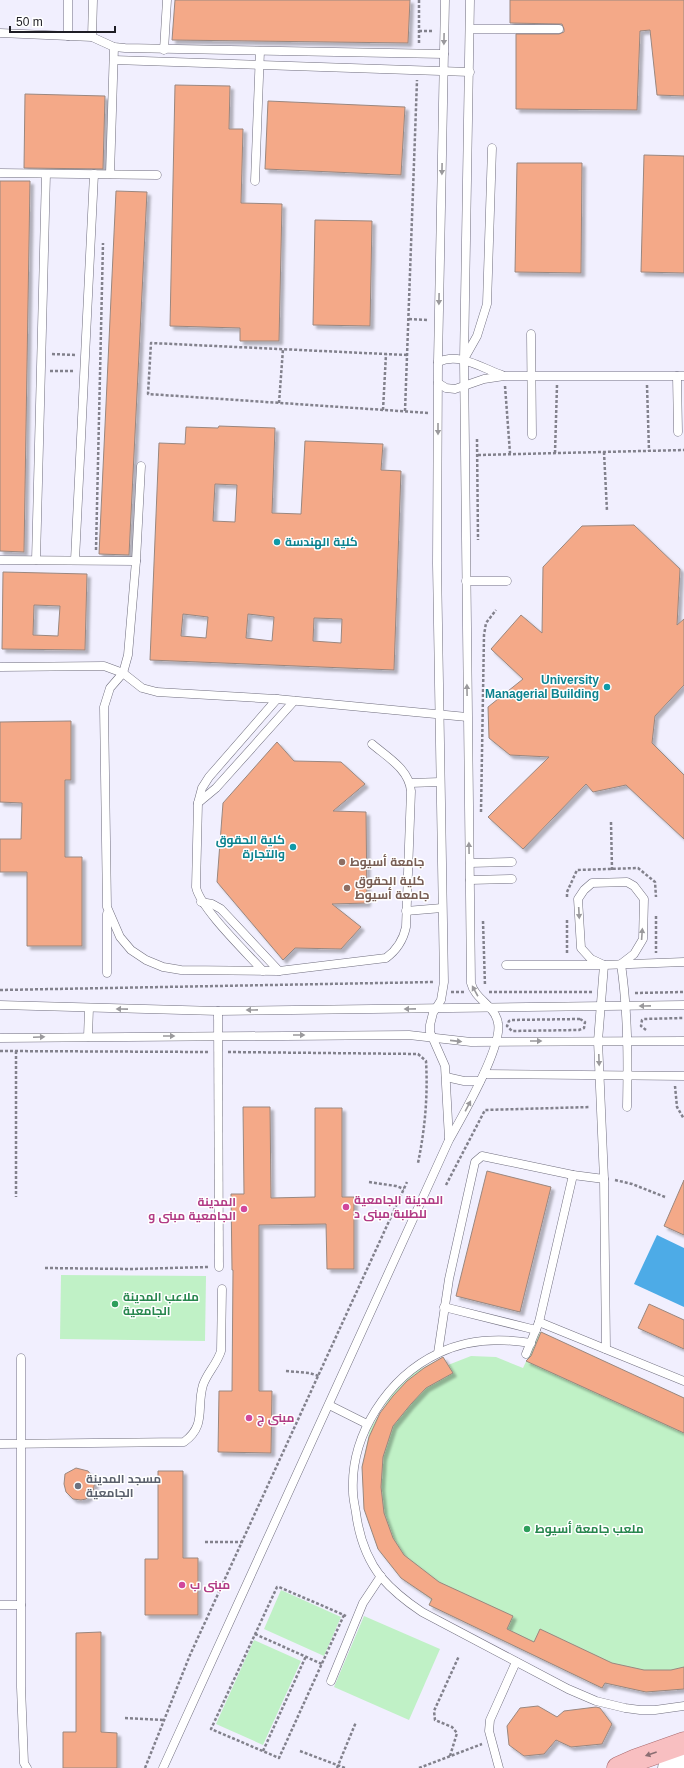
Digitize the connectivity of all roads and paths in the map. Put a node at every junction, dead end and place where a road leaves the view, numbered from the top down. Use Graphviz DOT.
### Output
graph roads {
  1 [pos="68,0"];
  2 [pos="93,0"];
  3 [pos="167,0"];
  4 [pos="419,0"];
  5 [pos="445,0"];
  6 [pos="470,0"];
  7 [pos="470,29"];
  8 [pos="559,29"];
  9 [pos="419,31"];
  10 [pos="445,32"];
  11 [pos="0,33"];
  12 [pos="68,36"];
  13 [pos="92,37"];
  14 [pos="114,47"];
  15 [pos="164,50"];
  16 [pos="260,51"];
  17 [pos="418,54"];
  18 [pos="444,54"];
  19 [pos="114,60"];
  20 [pos="259,65"];
  21 [pos="418,70"];
  22 [pos="444,71"];
  23 [pos="470,72"];
  24 [pos="492,148"];
  25 [pos="0,173"];
  26 [pos="46,174"];
  27 [pos="94,174"];
  28 [pos="110,174"];
  29 [pos="157,175"];
  30 [pos="255,181"];
  31 [pos="103,237"];
  32 [pos="409,319"];
  33 [pos="439,320"];
  34 [pos="530,334"];
  35 [pos="283,349"];
  36 [pos="41,354"];
  37 [pos="386,354"];
  38 [pos="85,355"];
  39 [pos="100,355"];
  40 [pos="408,355"];
  41 [pos="464,360"];
  42 [pos="438,362"];
  43 [pos="41,371"];
  44 [pos="84,372"];
  45 [pos="100,372"];
  46 [pos="504,376"];
  47 [pos="531,376"];
  48 [pos="558,376"];
  49 [pos="647,376"];
  50 [pos="681,376"];
  51 [pos="438,383"];
  52 [pos="464,386"];
  53 [pos="279,403"];
  54 [pos="383,410"];
  55 [pos="405,411"];
  56 [pos="438,414"];
  57 [pos="678,432"];
  58 [pos="532,435"];
  59 [pos="684,450"];
  60 [pos="649,451"];
  61 [pos="604,452"];
  62 [pos="510,453"];
  63 [pos="555,453"];
  64 [pos="478,455"];
  65 [pos="141,466"];
  66 [pos="607,511"];
  67 [pos="0,560"];
  68 [pos="36,560"];
  69 [pos="75,560"];
  70 [pos="96,560"];
  71 [pos="136,561"];
  72 [pos="507,580"];
  73 [pos="466,581"];
  74 [pos="496,610"];
  75 [pos="0,667"];
  76 [pos="123,673"];
  77 [pos="277,699"];
  78 [pos="294,701"];
  79 [pos="439,714"];
  80 [pos="467,717"];
  81 [pos="372,744"];
  82 [pos="440,782"];
  83 [pos="410,783"];
  84 [pos="198,803"];
  85 [pos="481,816"];
  86 [pos="611,822"];
  87 [pos="512,862"];
  88 [pos="470,863"];
  89 [pos="612,868"];
  90 [pos="512,879"];
  91 [pos="470,880"];
  92 [pos="567,899"];
  93 [pos="201,902"];
  94 [pos="656,904"];
  95 [pos="107,907"];
  96 [pos="442,908"];
  97 [pos="406,911"];
  98 [pos="656,912"];
  99 [pos="567,914"];
  100 [pos="482,917"];
  101 [pos="684,962"];
  102 [pos="656,963"];
  103 [pos="621,964"];
  104 [pos="506,965"];
  105 [pos="567,965"];
  106 [pos="604,965"];
  107 [pos="279,970"];
  108 [pos="263,971"];
  109 [pos="107,973"];
  110 [pos="444,982"];
  111 [pos="0,990"];
  112 [pos="474,992"];
  113 [pos="601,992"];
  114 [pos="684,992"];
  115 [pos="625,993"];
  116 [pos="0,1005"];
  117 [pos="684,1005"];
  118 [pos="626,1006"];
  119 [pos="600,1007"];
  120 [pos="89,1008"];
  121 [pos="437,1008"];
  122 [pos="491,1008"];
  123 [pos="218,1011"];
  124 [pos="684,1018"];
  125 [pos="580,1019"];
  126 [pos="647,1030"];
  127 [pos="218,1036"];
  128 [pos="88,1037"];
  129 [pos="433,1037"];
  130 [pos="0,1038"];
  131 [pos="16,1038"];
  132 [pos="684,1040"];
  133 [pos="497,1041"];
  134 [pos="598,1041"];
  135 [pos="628,1042"];
  136 [pos="0,1051"];
  137 [pos="16,1051"];
  138 [pos="218,1052"];
  139 [pos="600,1075"];
  140 [pos="628,1075"];
  141 [pos="675,1076"];
  142 [pos="684,1076"];
  143 [pos="446,1077"];
  144 [pos="482,1078"];
  145 [pos="601,1107"];
  146 [pos="627,1107"];
  147 [pos="684,1119"];
  148 [pos="450,1140"];
  149 [pos="418,1162"];
  150 [pos="573,1175"];
  151 [pos="604,1179"];
  152 [pos="369,1182"];
  153 [pos="407,1182"];
  154 [pos="446,1185"];
  155 [pos="404,1189"];
  156 [pos="16,1197"];
  157 [pos="665,1197"];
  158 [pos="219,1267"];
  159 [pos="45,1268"];
  160 [pos="222,1289"];
  161 [pos="444,1307"];
  162 [pos="539,1322"];
  163 [pos="536,1330"];
  164 [pos="531,1343"];
  165 [pos="606,1349"];
  166 [pos="438,1353"];
  167 [pos="526,1354"];
  168 [pos="21,1358"];
  169 [pos="286,1371"];
  170 [pos="319,1376"];
  171 [pos="684,1381"];
  172 [pos="329,1405"];
  173 [pos="367,1424"];
  174 [pos="0,1444"];
  175 [pos="21,1444"];
  176 [pos="205,1542"];
  177 [pos="242,1542"];
  178 [pos="380,1576"];
  179 [pos="0,1605"];
  180 [pos="21,1605"];
  181 [pos="344,1615"];
  182 [pos="356,1620"];
  183 [pos="255,1634"];
  184 [pos="306,1656"];
  185 [pos="459,1656"];
  186 [pos="516,1662"];
  187 [pos="322,1664"];
  188 [pos="331,1681"];
  189 [pos="684,1706"];
  190 [pos="125,1718"];
  191 [pos="165,1720"];
  192 [pos="356,1722"];
  193 [pos="492,1740"];
  194 [pos="684,1744"];
  195 [pos="263,1751"];
  196 [pos="300,1751"];
  197 [pos="450,1756"];
  198 [pos="684,1763"];
  199 [pos="338,1767"];
  200 [pos="27,1768"];
  201 [pos="145,1768"];
  202 [pos="163,1768"];
  203 [pos="345,1768"];
  204 [pos="419,1768"];
  205 [pos="499,1768"];
  206 [pos="618,1768"];
  207 [pos="669,1768"];
  1 -- 12 [label="lane"];
  2 -- 13 [label="lane"];
  3 -- 15 [label="lane"];
  4 -- 9 [label="path"];
  5 -- 10 [label="lane"];
  6 -- 7 [label="lane"];
  7 -- 8 [label="lane"];
  7 -- 23 [label="lane"];
  9 -- 10 [label="path"];
  9 -- 17 [label="path"];
  10 -- 18 [label="lane, one-way"];
  11 -- 12 [label="lane"];
  12 -- 13 [label="lane"];
  13 -- 14 [label="lane"];
  14 -- 15 [label="lane"];
  14 -- 19 [label="lane"];
  15 -- 16 [label="lane"];
  16 -- 17 [label="lane"];
  16 -- 20 [label="lane"];
  17 -- 18 [label="lane"];
  18 -- 22 [label="lane"];
  19 -- 20 [label="lane"];
  19 -- 28 [label="lane"];
  20 -- 21 [label="lane"];
  20 -- 30 [label="lane"];
  21 -- 22 [label="lane"];
  21 -- 32 [label="path"];
  22 -- 23 [label="lane"];
  22 -- 33 [label="lane, one-way"];
  23 -- 41 [label="lane"];
  24 -- 41 [label="lane"];
  25 -- 26 [label="lane"];
  26 -- 27 [label="lane"];
  26 -- 36 [label="lane"];
  27 -- 28 [label="lane"];
  27 -- 38 [label="lane"];
  28 -- 29 [label="lane"];
  31 -- 39 [label="path"];
  32 -- 33 [label="path"];
  32 -- 40 [label="path"];
  33 -- 42 [label="lane"];
  34 -- 47 [label="lane"];
  35 -- 37 [label="path"];
  35 -- 53 [label="path"];
  35 -- 53 [label="path"];
  36 -- 38 [label="path"];
  36 -- 43 [label="lane"];
  37 -- 40 [label="path"];
  37 -- 54 [label="path"];
  38 -- 39 [label="path"];
  38 -- 44 [label="lane"];
  39 -- 45 [label="path"];
  40 -- 55 [label="path"];
  41 -- 42 [label="lane"];
  41 -- 46 [label="lane"];
  41 -- 52 [label="lane"];
  42 -- 51 [label="lane"];
  43 -- 44 [label="path"];
  43 -- 68 [label="lane"];
  44 -- 45 [label="path"];
  44 -- 69 [label="lane"];
  45 -- 70 [label="path"];
  46 -- 47 [label="lane"];
  46 -- 52 [label="lane"];
  46 -- 62 [label="path"];
  47 -- 48 [label="lane"];
  47 -- 58 [label="lane"];
  48 -- 49 [label="lane"];
  48 -- 63 [label="path"];
  49 -- 50 [label="lane"];
  49 -- 60 [label="path"];
  50 -- 57 [label="lane"];
  51 -- 52 [label="lane"];
  51 -- 56 [label="lane"];
  52 -- 73 [label="lane"];
  53 -- 54 [label="path"];
  54 -- 55 [label="path"];
  55 -- 56 [label="path"];
  56 -- 79 [label="lane, one-way"];
  59 -- 60 [label="path"];
  60 -- 61 [label="path"];
  61 -- 63 [label="path"];
  61 -- 66 [label="path"];
  62 -- 63 [label="path"];
  62 -- 64 [label="path"];
  65 -- 71 [label="lane"];
  67 -- 68 [label="lane"];
  68 -- 69 [label="lane"];
  69 -- 70 [label="lane"];
  70 -- 71 [label="lane"];
  71 -- 76 [label="lane"];
  72 -- 73 [label="lane"];
  80 -- 73 [label="lane, one-way"];
  74 -- 85 [label="path"];
  75 -- 76 [label="lane"];
  76 -- 77 [label="lane"];
  76 -- 95 [label="lane"];
  77 -- 78 [label="lane"];
  77 -- 84 [label="lane"];
  78 -- 79 [label="lane"];
  78 -- 84 [label="lane"];
  79 -- 80 [label="lane"];
  79 -- 82 [label="lane"];
  88 -- 80 [label="lane, one-way"];
  81 -- 83 [label="lane"];
  82 -- 83 [label="lane"];
  82 -- 96 [label="lane"];
  83 -- 97 [label="lane"];
  84 -- 93 [label="lane"];
  86 -- 89 [label="path"];
  87 -- 88 [label="lane"];
  88 -- 91 [label="lane"];
  89 -- 92 [label="path"];
  89 -- 94 [label="path"];
  90 -- 91 [label="lane"];
  112 -- 91 [label="lane, one-way"];
  93 -- 107 [label="lane"];
  93 -- 108 [label="lane"];
  95 -- 108 [label="lane"];
  95 -- 109 [label="lane"];
  96 -- 97 [label="lane"];
  96 -- 110 [label="lane"];
  97 -- 107 [label="lane"];
  98 -- 102 [label="path"];
  99 -- 105 [label="path"];
  100 -- 113 [label="path"];
  101 -- 102 [label="lane"];
  102 -- 103 [label="lane"];
  103 -- 106 [label="lane"];
  103 -- 106 [label="lane, one-way"];
  103 -- 115 [label="lane"];
  104 -- 105 [label="lane"];
  105 -- 106 [label="lane"];
  106 -- 113 [label="lane"];
  107 -- 108 [label="lane"];
  110 -- 111 [label="path"];
  110 -- 112 [label="path"];
  110 -- 121 [label="lane"];
  112 -- 122 [label="lane"];
  113 -- 119 [label="lane"];
  114 -- 115 [label="path"];
  115 -- 118 [label="lane"];
  116 -- 120 [label="lane"];
  117 -- 118 [label="lane, one-way"];
  118 -- 119 [label="lane"];
  118 -- 135 [label="lane"];
  119 -- 122 [label="lane"];
  119 -- 134 [label="lane"];
  123 -- 120 [label="lane, one-way"];
  120 -- 128 [label="lane"];
  121 -- 122 [label="lane"];
  121 -- 123 [label="lane, one-way"];
  121 -- 129 [label="lane"];
  122 -- 133 [label="lane"];
  123 -- 127 [label="lane"];
  124 -- 126 [label="path"];
  125 -- 125 [label="path"];
  128 -- 127 [label="lane, one-way"];
  127 -- 129 [label="lane, one-way"];
  127 -- 138 [label="lane"];
  131 -- 128 [label="lane, one-way"];
  129 -- 133 [label="lane, one-way"];
  129 -- 143 [label="lane"];
  130 -- 131 [label="lane"];
  131 -- 137 [label="path"];
  132 -- 135 [label="lane"];
  133 -- 134 [label="lane, one-way"];
  133 -- 144 [label="lane"];
  134 -- 135 [label="lane"];
  134 -- 139 [label="lane, one-way"];
  135 -- 140 [label="lane"];
  136 -- 137 [label="path"];
  137 -- 138 [label="path"];
  137 -- 156 [label="path"];
  138 -- 149 [label="path"];
  138 -- 158 [label="lane"];
  139 -- 140 [label="lane"];
  139 -- 144 [label="lane"];
  139 -- 145 [label="lane"];
  140 -- 141 [label="lane"];
  140 -- 146 [label="lane"];
  141 -- 142 [label="lane"];
  141 -- 147 [label="path"];
  143 -- 144 [label="lane"];
  143 -- 148 [label="lane"];
  148 -- 144 [label="lane, one-way"];
  145 -- 151 [label="lane"];
  145 -- 154 [label="path"];
  148 -- 172 [label="lane"];
  150 -- 151 [label="lane"];
  150 -- 161 [label="lane"];
  150 -- 162 [label="lane"];
  151 -- 157 [label="path"];
  151 -- 165 [label="lane"];
  152 -- 155 [label="path"];
  153 -- 155 [label="path"];
  155 -- 170 [label="path"];
  158 -- 159 [label="path"];
  160 -- 175 [label="lane"];
  161 -- 163 [label="lane"];
  161 -- 166 [label="lane"];
  162 -- 163 [label="lane"];
  162 -- 165 [label="lane"];
  163 -- 164 [label="lane"];
  164 -- 166 [label="lane"];
  164 -- 167 [label="lane"];
  165 -- 171 [label="lane"];
  166 -- 173 [label="lane"];
  168 -- 175 [label="lane"];
  169 -- 170 [label="path"];
  170 -- 177 [label="path"];
  172 -- 173 [label="lane"];
  172 -- 202 [label="lane"];
  173 -- 178 [label="lane"];
  174 -- 175 [label="lane"];
  175 -- 180 [label="lane"];
  176 -- 177 [label="path"];
  177 -- 191 [label="path"];
  178 -- 182 [label="lane"];
  178 -- 186 [label="lane"];
  179 -- 180 [label="lane"];
  180 -- 200 [label="lane"];
  181 -- 182 [label="path"];
  181 -- 183 [label="path"];
  181 -- 187 [label="path"];
  182 -- 188 [label="lane"];
  183 -- 184 [label="path"];
  183 -- 195 [label="path"];
  184 -- 187 [label="path"];
  184 -- 195 [label="path"];
  185 -- 197 [label="path"];
  186 -- 189 [label="lane"];
  186 -- 193 [label="lane"];
  187 -- 195 [label="path"];
  190 -- 191 [label="path"];
  191 -- 201 [label="path"];
  192 -- 199 [label="path"];
  193 -- 197 [label="path"];
  193 -- 205 [label="lane"];
  194 -- 206 [label="main road, one-way"];
  196 -- 199 [label="path"];
  197 -- 204 [label="path"];
  198 -- 207 [label="main road"];
  199 -- 203 [label="path"];
}
